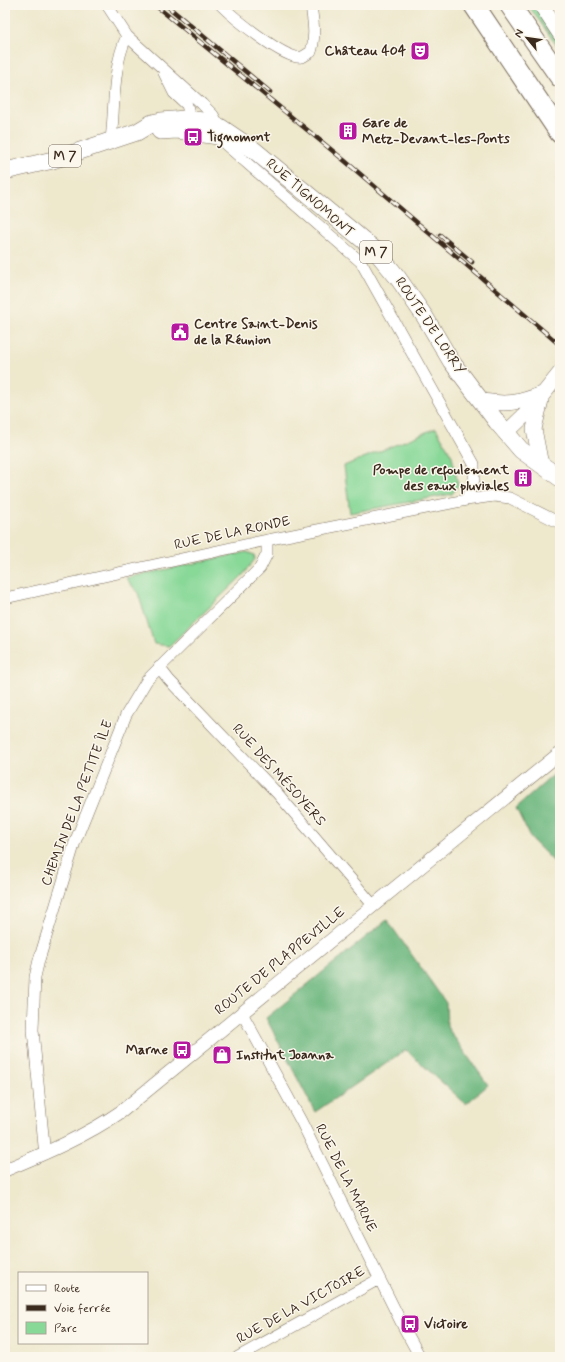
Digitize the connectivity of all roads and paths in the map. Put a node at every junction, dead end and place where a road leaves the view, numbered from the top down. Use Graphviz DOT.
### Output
graph roads {
  1 [pos="107,5"];
  2 [pos="221,5"];
  3 [pos="311,5"];
  4 [pos="474,5"];
  5 [pos="510,5"];
  6 [pos="542,5"];
  7 [pos="560,34"];
  8 [pos="127,36"];
  9 [pos="161,67"];
  10 [pos="560,77"];
  11 [pos="193,126"];
  12 [pos="560,133"];
  13 [pos="223,134"];
  14 [pos="111,140"];
  15 [pos="5,171"];
  16 [pos="560,373"];
  17 [pos="543,393"];
  18 [pos="482,401"];
  19 [pos="506,433"];
  20 [pos="541,465"];
  21 [pos="560,478"];
  22 [pos="466,500"];
  23 [pos="560,523"];
  24 [pos="267,540"];
  25 [pos="5,598"];
  26 [pos="160,667"];
  27 [pos="560,753"];
  28 [pos="373,905"];
  29 [pos="242,1013"];
  30 [pos="46,1153"];
  31 [pos="5,1170"];
  32 [pos="379,1279"];
  33 [pos="246,1355"];
  34 [pos="420,1357"];
  1 -- 8 [label="street, RUE TIGNOMONT"];
  2 -- 3 [label="street"];
  4 -- 12 [label="highway"];
  5 -- 10 [label="highway"];
  6 -- 7 [label="main road"];
  8 -- 9 [label="street, RUE TIGNOMONT"];
  8 -- 14 [label="street"];
  9 -- 11 [label="street"];
  9 -- 13 [label="street, RUE TIGNOMONT"];
  11 -- 13 [label="main road, ROUTE DE LORRY / M 7"];
  11 -- 14 [label="main road, ROUTE DE LORRY / M 7"];
  13 -- 18 [label="main road, ROUTE DE LORRY / M 7"];
  13 -- 22 [label="street, RUE TIGNOMONT"];
  14 -- 15 [label="main road, ROUTE DE LORRY / M 7"];
  16 -- 17 [label="main road"];
  17 -- 18 [label="main road"];
  17 -- 19 [label="main road"];
  17 -- 20 [label="main road"];
  18 -- 19 [label="main road, ROUTE DE LORRY / M 7"];
  19 -- 20 [label="main road, ROUTE DE LORRY"];
  20 -- 21 [label="main road, ROUTE DE LORRY"];
  22 -- 23 [label="street, RUE DE LA RONDE"];
  22 -- 24 [label="street, RUE DE LA RONDE"];
  24 -- 25 [label="street, RUE DE LA RONDE"];
  24 -- 26 [label="street, CHEMIN DE LA PETITE ÎLE"];
  26 -- 28 [label="street, RUE DES MÉSOYERS"];
  26 -- 30 [label="street, CHEMIN DE LA PETITE ÎLE"];
  27 -- 28 [label="street, ROUTE DE PLAPPEVILLE"];
  28 -- 29 [label="street, ROUTE DE PLAPPEVILLE"];
  29 -- 30 [label="street, ROUTE DE PLAPPEVILLE"];
  29 -- 32 [label="street, RUE DE LA MARNE"];
  30 -- 31 [label="street, ROUTE DE PLAPPEVILLE"];
  32 -- 33 [label="street, RUE DE LA VICTOIRE"];
  32 -- 34 [label="street, RUE DE LA MARNE"];
}
